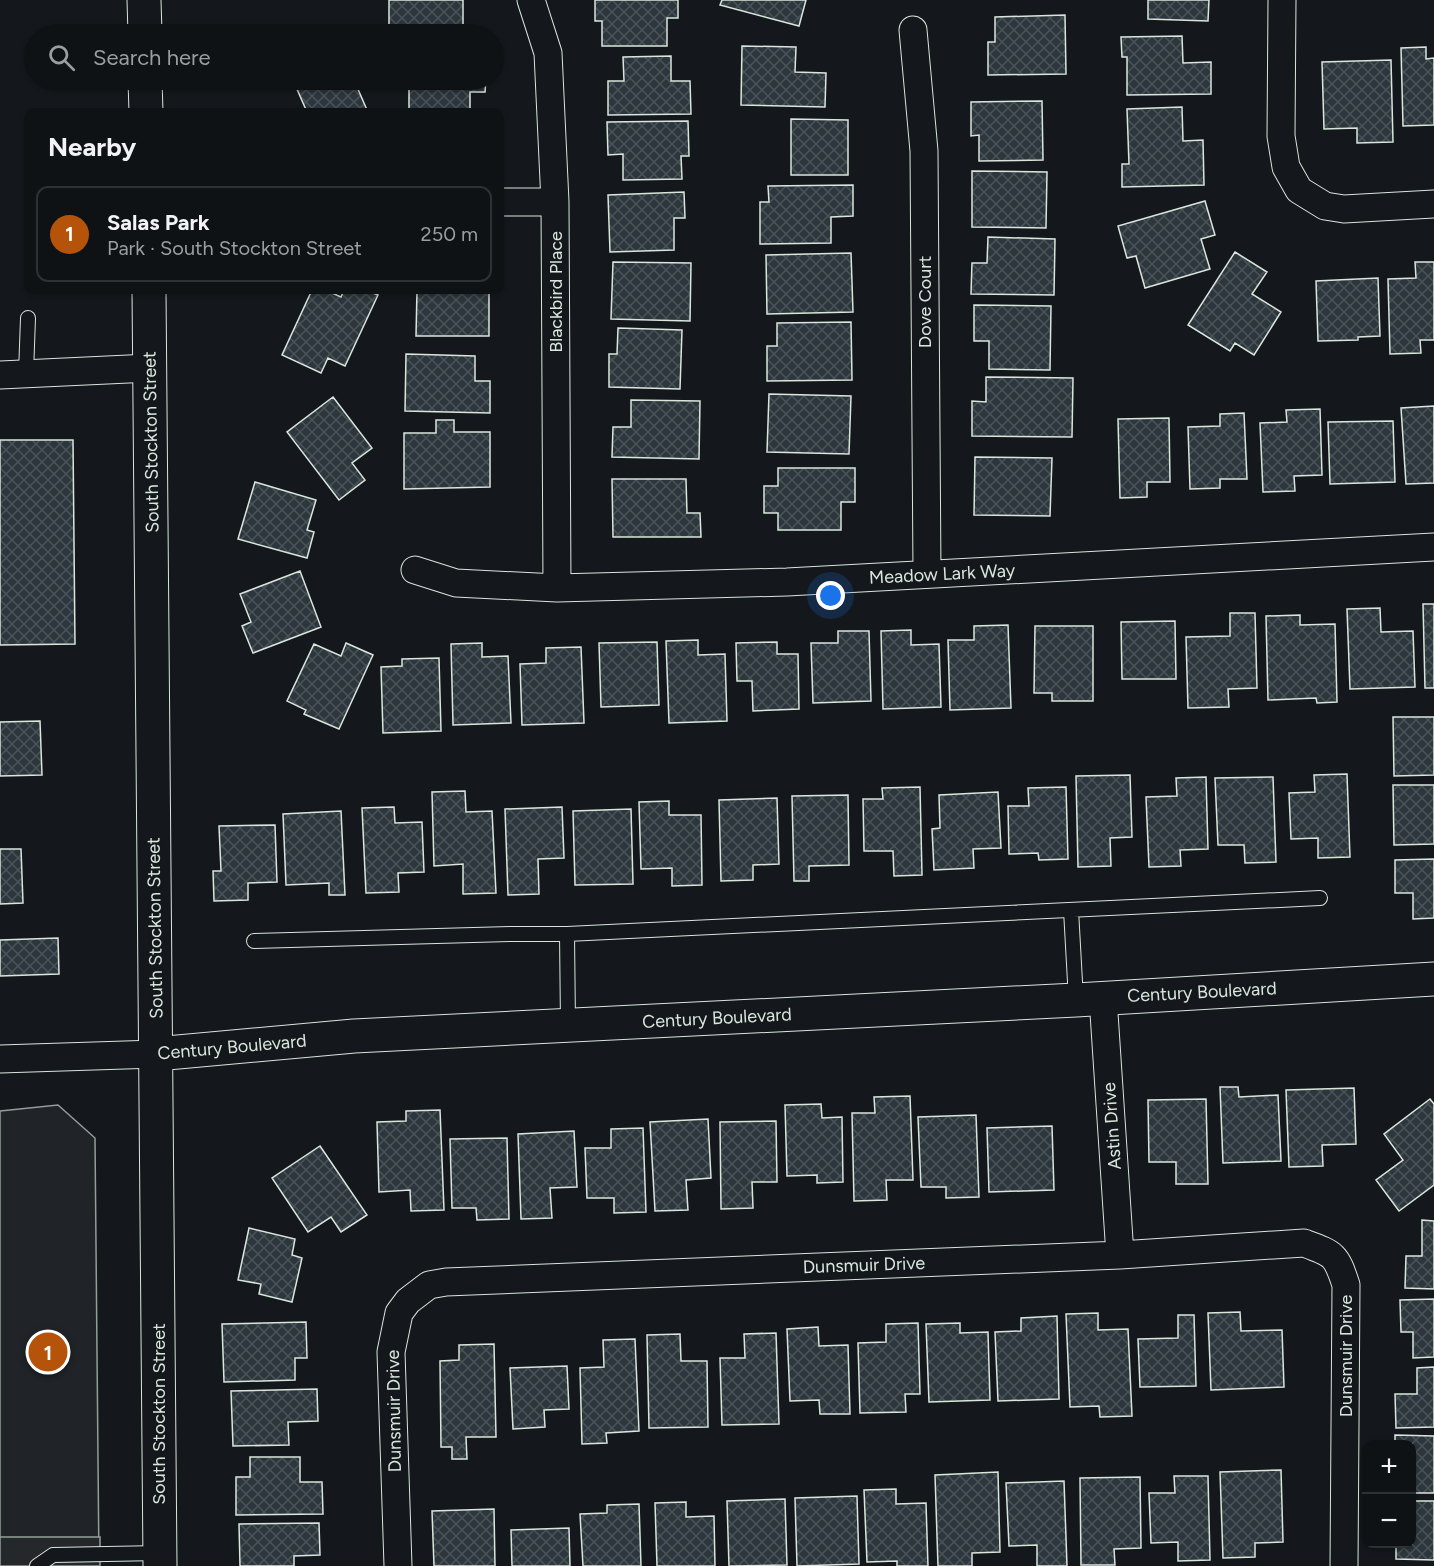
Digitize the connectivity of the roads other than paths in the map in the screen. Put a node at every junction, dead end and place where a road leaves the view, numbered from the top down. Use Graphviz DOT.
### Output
graph roads {
  1 [pos="144,0"];
  2 [pos="531,0"];
  3 [pos="1282,0"];
  4 [pos="145,24"];
  5 [pos="913,30"];
  6 [pos="145,90"];
  7 [pos="146,108"];
  8 [pos="504,202"];
  9 [pos="555,202"];
  10 [pos="1434,204"];
  11 [pos="149,294"];
  12 [pos="28,318"];
  13 [pos="150,368"];
  14 [pos="13,374"];
  15 [pos="1434,547"];
  16 [pos="415,570"];
  17 [pos="927,574"];
  18 [pos="557,588"];
  19 [pos="1320,898"];
  20 [pos="1071,910"];
  21 [pos="567,934"];
  22 [pos="254,941"];
  23 [pos="1434,979"];
  24 [pos="1089,999"];
  25 [pos="568,1025"];
  26 [pos="156,1054"];
  27 [pos="0,1059"];
  28 [pos="1120,1255"];
  29 [pos="160,1560"];
  30 [pos="37,1566"];
  31 [pos="398,1566"];
  32 [pos="1344,1566"];
  1 -- 4 [label="street"];
  2 -- 9 [label="street, Blackbird Place"];
  3 -- 10 [label="street"];
  5 -- 17 [label="street, Dove Court"];
  6 -- 7 [label="street"];
  8 -- 9 [label="street"];
  9 -- 18 [label="street, Blackbird Place"];
  11 -- 13 [label="street, South Stockton Street"];
  12 -- 14 [label="lane"];
  13 -- 14 [label="street"];
  13 -- 26 [label="street, South Stockton Street"];
  15 -- 17 [label="street, Meadow Lark Way"];
  16 -- 18 [label="street, Meadow Lark Way"];
  17 -- 18 [label="street, Meadow Lark Way"];
  19 -- 20 [label="lane"];
  20 -- 21 [label="lane"];
  20 -- 24 [label="lane"];
  21 -- 22 [label="lane"];
  21 -- 25 [label="lane"];
  23 -- 24 [label="street, Century Boulevard"];
  24 -- 25 [label="street, Century Boulevard"];
  24 -- 28 [label="street, Astin Drive"];
  25 -- 26 [label="street, Century Boulevard"];
  26 -- 27 [label="street, Century Boulevard"];
  26 -- 29 [label="street, South Stockton Street"];
  28 -- 31 [label="street, Dunsmuir Drive"];
  28 -- 32 [label="street, Dunsmuir Drive"];
  29 -- 30 [label="lane"];
}
